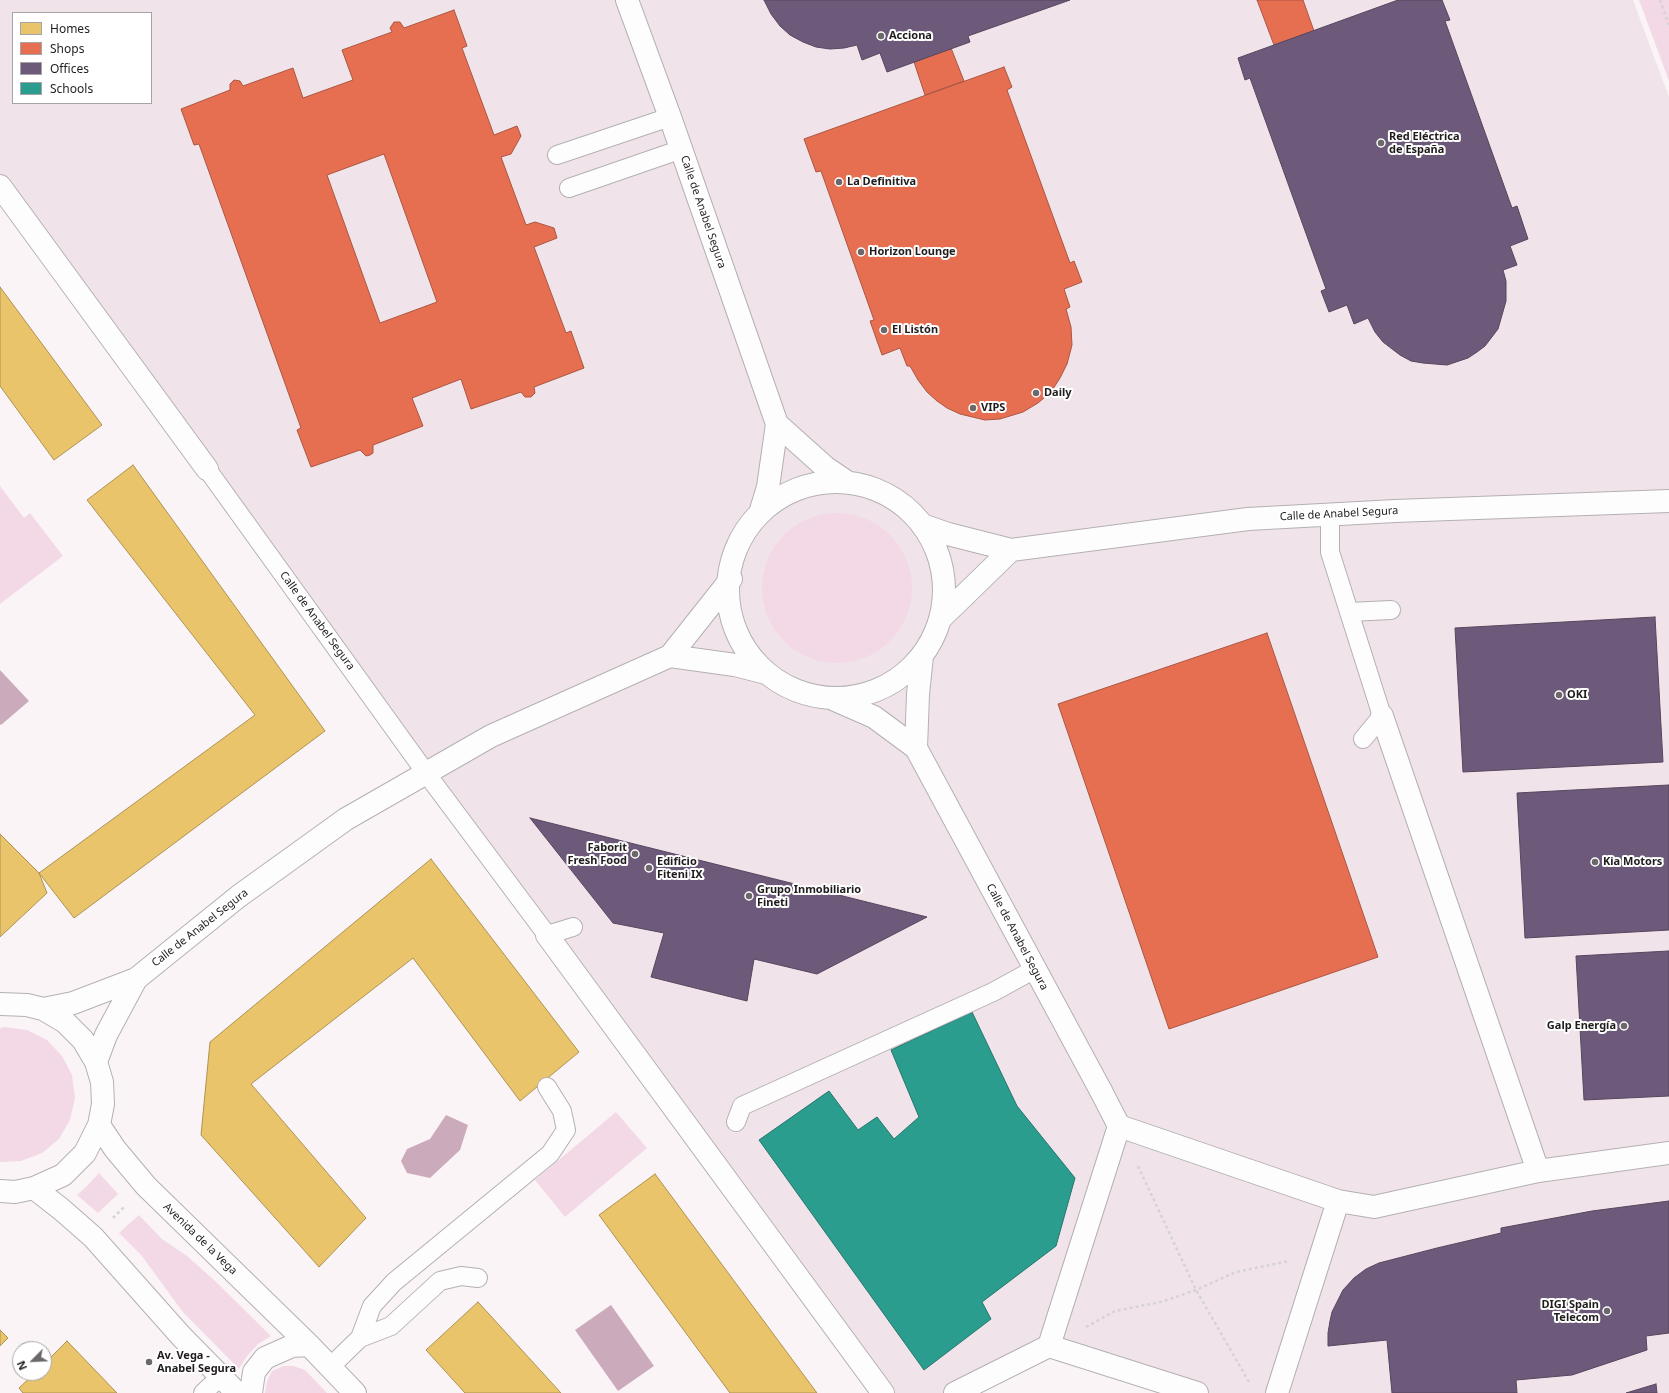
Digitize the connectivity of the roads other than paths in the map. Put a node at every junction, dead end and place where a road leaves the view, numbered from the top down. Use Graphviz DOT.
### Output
graph roads {
  1 [pos="627,0"];
  2 [pos="670,117"];
  3 [pos="682,149"];
  4 [pos="557,155"];
  5 [pos="0,186"];
  6 [pos="569,188"];
  7 [pos="777,424"];
  8 [pos="207,469"];
  9 [pos="846,482"];
  10 [pos="1669,501"];
  11 [pos="761,510"];
  12 [pos="1330,515"];
  13 [pos="922,525"];
  14 [pos="1012,550"];
  15 [pos="731,579"];
  16 [pos="1391,610"];
  17 [pos="1349,612"];
  18 [pos="941,618"];
  19 [pos="670,656"];
  20 [pos="922,656"];
  21 [pos="766,673"];
  22 [pos="830,698"];
  23 [pos="1382,716"];
  24 [pos="1363,739"];
  25 [pos="916,748"];
  26 [pos="426,773"];
  27 [pos="574,927"];
  28 [pos="547,935"];
  29 [pos="1035,969"];
  30 [pos="136,979"];
  31 [pos="0,1004"];
  32 [pos="43,1009"];
  33 [pos="96,1062"];
  34 [pos="547,1087"];
  35 [pos="736,1122"];
  36 [pos="99,1125"];
  37 [pos="1119,1126"];
  38 [pos="1669,1153"];
  39 [pos="1538,1171"];
  40 [pos="34,1188"];
  41 [pos="0,1192"];
  42 [pos="1338,1200"];
  43 [pos="478,1278"];
  44 [pos="360,1338"];
  45 [pos="309,1345"];
  46 [pos="1049,1346"];
  47 [pos="330,1367"];
  48 [pos="221,1376"];
  49 [pos="203,1393"];
  50 [pos="237,1393"];
  51 [pos="251,1393"];
  52 [pos="355,1393"];
  53 [pos="884,1393"];
  54 [pos="955,1393"];
  55 [pos="1197,1393"];
  56 [pos="1277,1393"];
  1 -- 2 [label="street, Calle de Anabel Segura"];
  2 -- 3 [label="street, Calle de Anabel Segura"];
  2 -- 4 [label="lane"];
  3 -- 6 [label="lane"];
  3 -- 7 [label="street, Calle de Anabel Segura"];
  5 -- 8 [label="street"];
  7 -- 9 [label="street, Calle de Anabel Segura"];
  7 -- 11 [label="street, Calle de Anabel Segura"];
  8 -- 26 [label="lane, Calle de Anabel Segura"];
  9 -- 11 [label="street"];
  9 -- 13 [label="street"];
  10 -- 12 [label="street, Calle de Anabel Segura"];
  11 -- 15 [label="street"];
  12 -- 14 [label="street, Calle de Anabel Segura"];
  12 -- 17 [label="lane"];
  13 -- 14 [label="street, Calle de Anabel Segura"];
  13 -- 18 [label="street"];
  14 -- 18 [label="street"];
  15 -- 19 [label="street, Calle de Anabel Segura"];
  15 -- 21 [label="street"];
  16 -- 17 [label="lane"];
  17 -- 23 [label="lane"];
  18 -- 20 [label="street"];
  19 -- 21 [label="street"];
  19 -- 26 [label="street, Calle de Anabel Segura"];
  20 -- 22 [label="street"];
  20 -- 25 [label="street"];
  21 -- 22 [label="street"];
  22 -- 25 [label="street, Calle de Anabel Segura"];
  23 -- 24 [label="lane"];
  23 -- 39 [label="street"];
  25 -- 29 [label="street, Calle de Anabel Segura"];
  26 -- 28 [label="lane, Calle de Anabel Segura"];
  26 -- 30 [label="street, Calle de Anabel Segura"];
  27 -- 28 [label="lane"];
  28 -- 53 [label="street"];
  29 -- 35 [label="lane"];
  29 -- 37 [label="street, Calle de Anabel Segura"];
  30 -- 32 [label="street, Calle de Anabel Segura"];
  30 -- 33 [label="street, Calle de Anabel Segura"];
  31 -- 32 [label="street"];
  32 -- 33 [label="street"];
  33 -- 36 [label="street"];
  34 -- 44 [label="lane"];
  36 -- 40 [label="street"];
  36 -- 45 [label="street, Avenida de la Vega"];
  37 -- 42 [label="street"];
  37 -- 46 [label="street"];
  38 -- 39 [label="street"];
  39 -- 42 [label="street"];
  40 -- 41 [label="street"];
  40 -- 48 [label="street"];
  42 -- 56 [label="street"];
  43 -- 44 [label="lane"];
  44 -- 47 [label="lane"];
  45 -- 47 [label="street, Avenida de la Vega"];
  45 -- 51 [label="street"];
  46 -- 54 [label="street"];
  46 -- 55 [label="street"];
  47 -- 52 [label="street, Avenida de la Vega"];
  48 -- 49 [label="lane"];
  48 -- 50 [label="street"];
}
